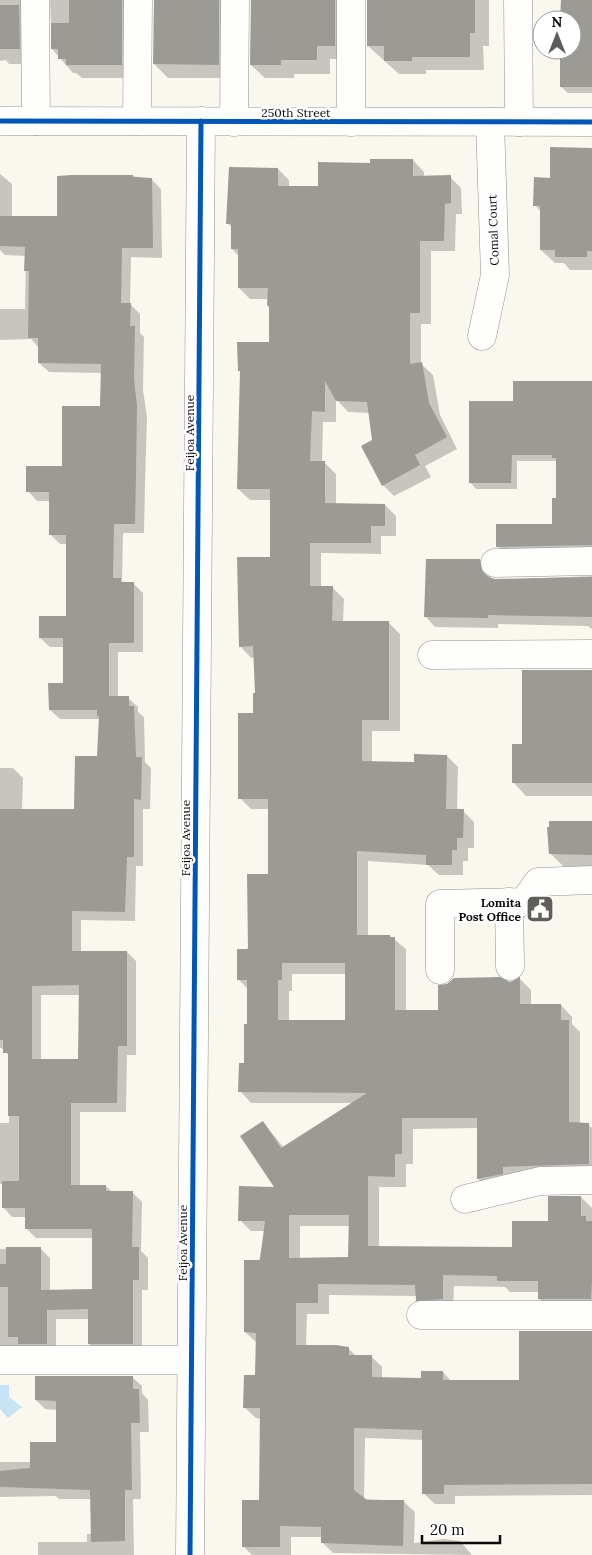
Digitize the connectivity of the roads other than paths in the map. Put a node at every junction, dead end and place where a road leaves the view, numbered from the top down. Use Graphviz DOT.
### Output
graph roads {
  1 [pos="34,0"];
  2 [pos="138,0"];
  3 [pos="236,0"];
  4 [pos="351,0"];
  5 [pos="518,0"];
  6 [pos="0,120"];
  7 [pos="36,121"];
  8 [pos="137,121"];
  9 [pos="201,121"];
  10 [pos="234,122"];
  11 [pos="351,122"];
  12 [pos="490,122"];
  13 [pos="519,122"];
  14 [pos="592,122"];
  15 [pos="482,336"];
  16 [pos="592,562"];
  17 [pos="495,563"];
  18 [pos="592,654"];
  19 [pos="432,655"];
  20 [pos="592,880"];
  21 [pos="508,902"];
  22 [pos="510,966"];
  23 [pos="440,970"];
  24 [pos="592,1180"];
  25 [pos="465,1198"];
  26 [pos="421,1315"];
  27 [pos="592,1315"];
  28 [pos="0,1360"];
  29 [pos="191,1360"];
  30 [pos="190,1555"];
  1 -- 7 [label="street"];
  2 -- 8 [label="street"];
  3 -- 10 [label="street"];
  4 -- 11 [label="street"];
  5 -- 13 [label="street"];
  6 -- 7 [label="street, 250th Street"];
  7 -- 8 [label="street, 250th Street"];
  8 -- 9 [label="street, 250th Street"];
  9 -- 10 [label="street, 250th Street"];
  9 -- 29 [label="street, Feijoa Avenue"];
  10 -- 11 [label="street, 250th Street"];
  11 -- 12 [label="street, 250th Street"];
  12 -- 13 [label="street, 250th Street"];
  12 -- 15 [label="street, Comal Court"];
  13 -- 14 [label="street, 250th Street"];
  16 -- 17 [label="street"];
  18 -- 19 [label="street"];
  20 -- 21 [label="street"];
  21 -- 22 [label="street"];
  21 -- 23 [label="street"];
  24 -- 25 [label="street"];
  26 -- 27 [label="street"];
  28 -- 29 [label="street"];
  29 -- 30 [label="street, Feijoa Avenue"];
}
